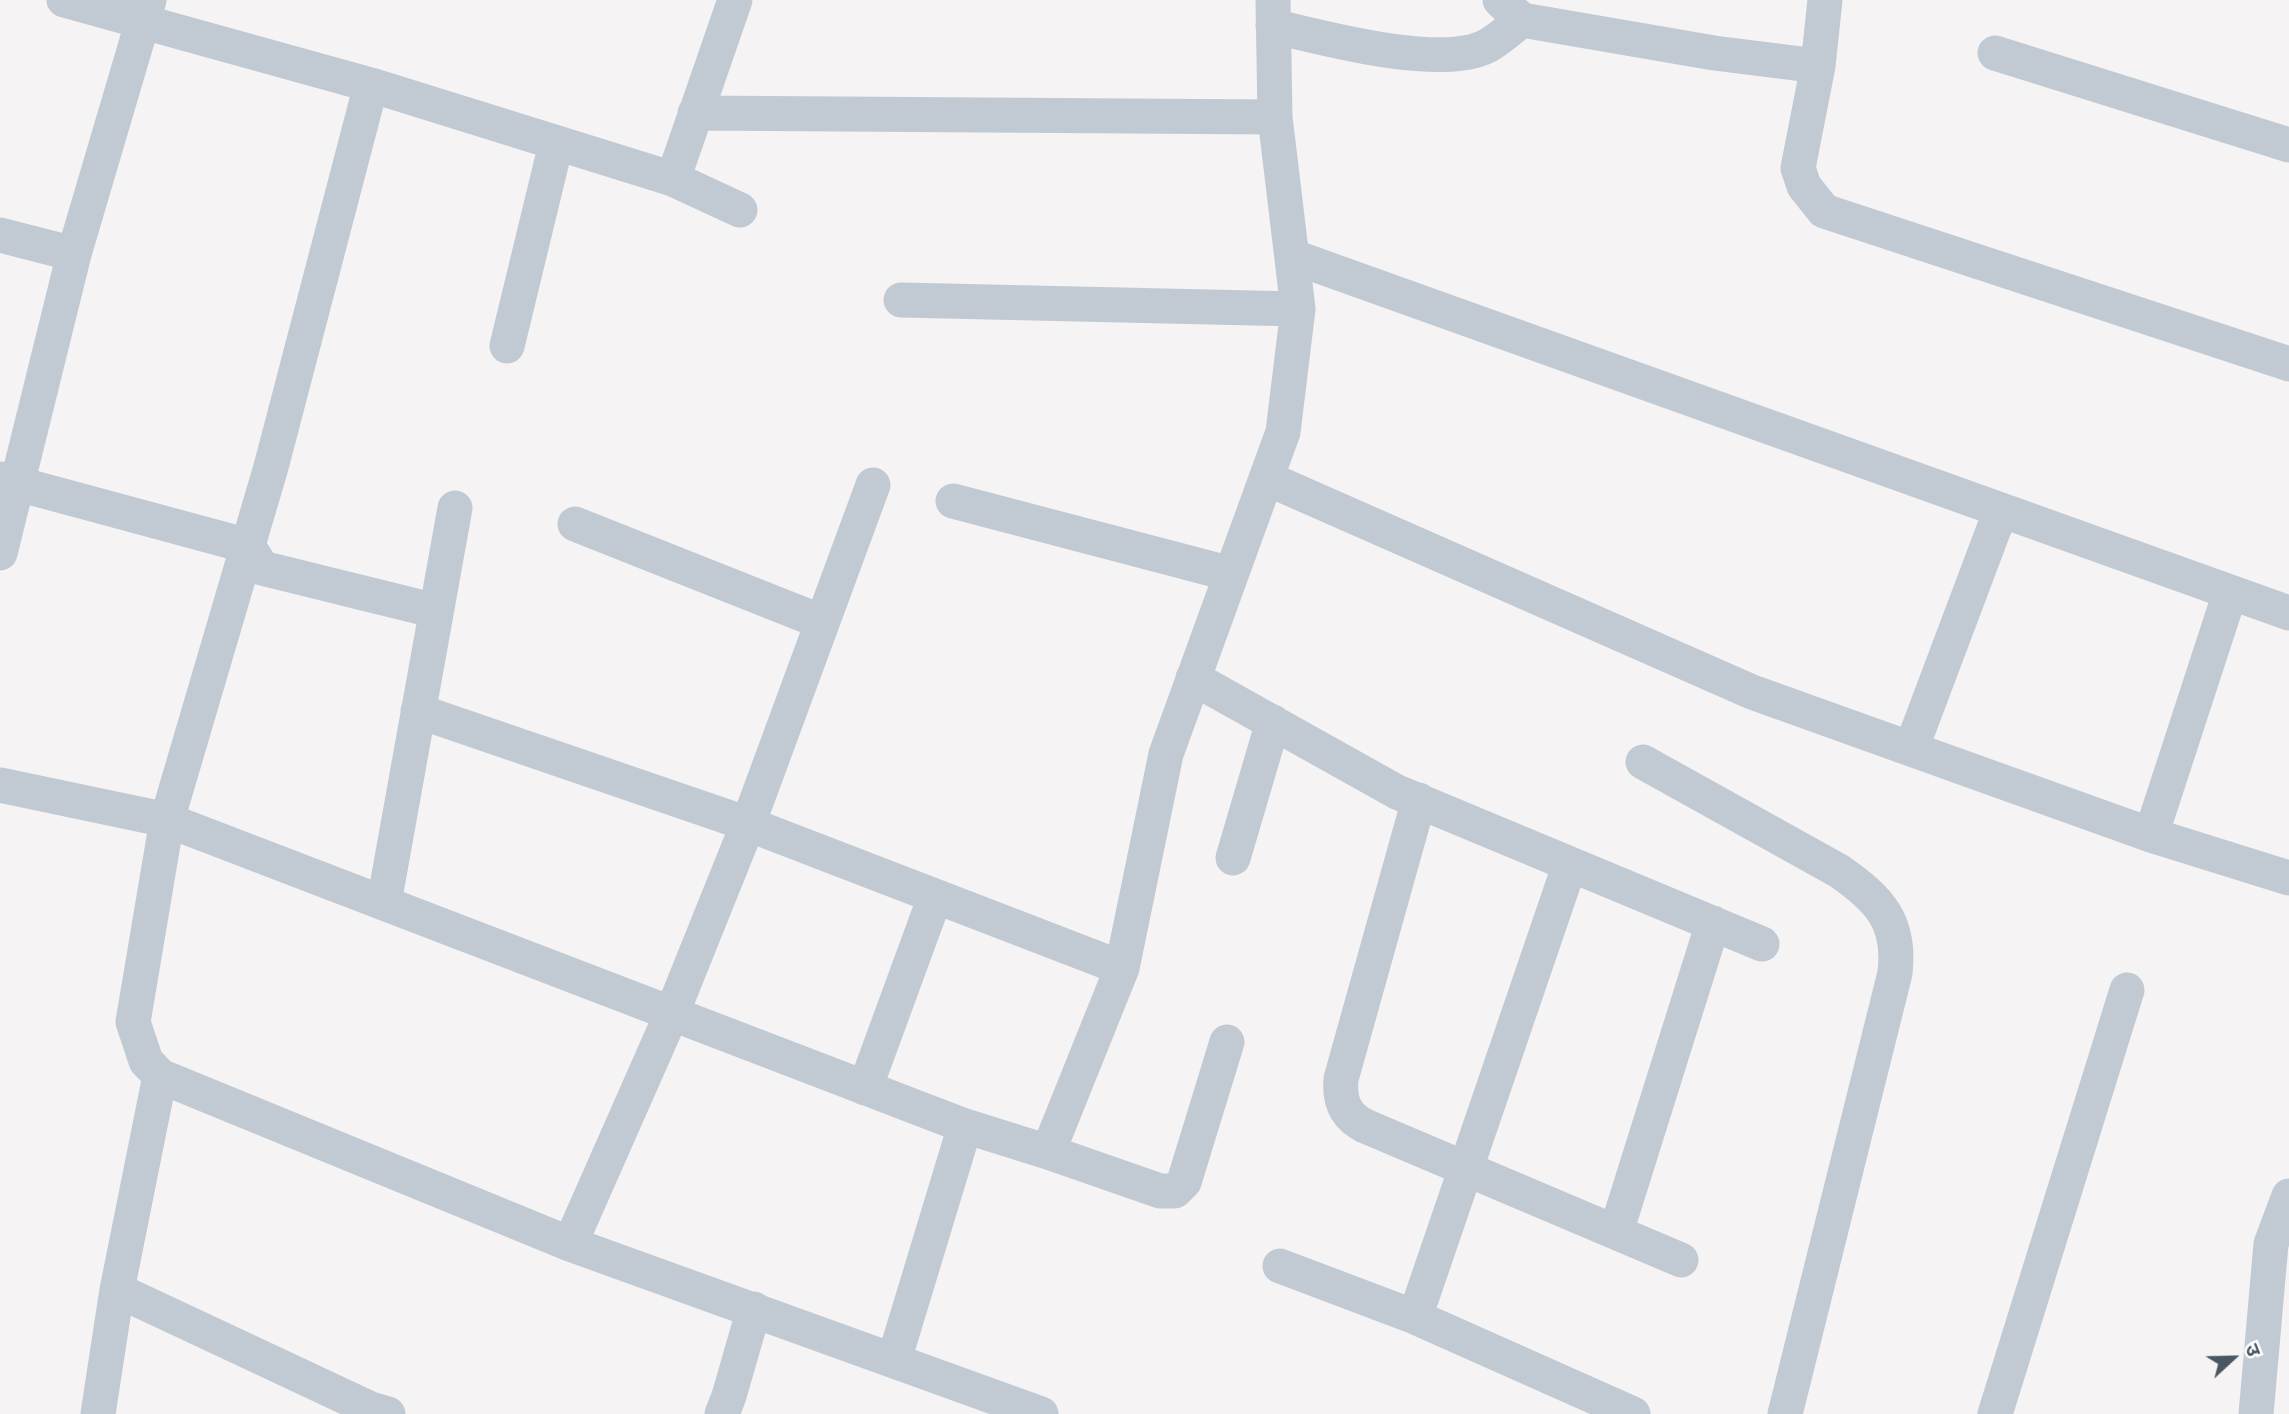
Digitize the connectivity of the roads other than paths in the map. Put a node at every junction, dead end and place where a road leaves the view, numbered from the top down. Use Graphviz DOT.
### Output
graph roads {
  1 [pos="64,0"];
  2 [pos="735,0"];
  3 [pos="1825,0"];
  4 [pos="1511,10"];
  5 [pos="145,12"];
  6 [pos="1273,13"];
  7 [pos="1995,53"];
  8 [pos="1818,66"];
  9 [pos="371,85"];
  10 [pos="695,113"];
  11 [pos="1275,117"];
  12 [pos="556,144"];
  13 [pos="2289,145"];
  14 [pos="673,179"];
  15 [pos="740,209"];
  16 [pos="0,235"];
  17 [pos="74,254"];
  18 [pos="1294,257"];
  19 [pos="901,300"];
  20 [pos="1298,309"];
  21 [pos="508,346"];
  22 [pos="2289,364"];
  23 [pos="1266,478"];
  24 [pos="8,481"];
  25 [pos="873,485"];
  26 [pos="953,501"];
  27 [pos="455,508"];
  28 [pos="2001,510"];
  29 [pos="575,524"];
  30 [pos="248,546"];
  31 [pos="0,553"];
  32 [pos="1231,574"];
  33 [pos="2230,593"];
  34 [pos="436,611"];
  35 [pos="2289,613"];
  36 [pos="822,622"];
  37 [pos="1193,678"];
  38 [pos="418,711"];
  39 [pos="1273,723"];
  40 [pos="1911,748"];
  41 [pos="1643,762"];
  42 [pos="0,785"];
  43 [pos="1419,800"];
  44 [pos="167,820"];
  45 [pos="748,824"];
  46 [pos="2151,835"];
  47 [pos="1233,858"];
  48 [pos="1570,864"];
  49 [pos="2289,878"];
  50 [pos="935,897"];
  51 [pos="384,903"];
  52 [pos="1713,923"];
  53 [pos="1762,944"];
  54 [pos="1122,968"];
  55 [pos="2127,990"];
  56 [pos="672,1013"];
  57 [pos="1227,1042"];
  58 [pos="160,1076"];
  59 [pos="865,1088"];
  60 [pos="965,1126"];
  61 [pos="1048,1152"];
  62 [pos="1465,1169"];
  63 [pos="2289,1196"];
  64 [pos="1616,1233"];
  65 [pos="570,1244"];
  66 [pos="2280,1247"];
  67 [pos="1681,1260"];
  68 [pos="1280,1266"];
  69 [pos="117,1290"];
  70 [pos="754,1309"];
  71 [pos="1415,1317"];
  72 [pos="894,1360"];
  73 [pos="98,1414"];
  74 [pos="388,1414"];
  75 [pos="722,1414"];
  76 [pos="1041,1414"];
  77 [pos="1633,1414"];
  78 [pos="1785,1414"];
  79 [pos="1995,1414"];
  80 [pos="2256,1414"];
  1 -- 5 [label="street"];
  2 -- 10 [label="street"];
  3 -- 8 [label="street"];
  4 -- 6 [label="street"];
  4 -- 8 [label="street"];
  5 -- 9 [label="street"];
  5 -- 17 [label="street"];
  6 -- 11 [label="street"];
  7 -- 13 [label="street"];
  8 -- 22 [label="street"];
  9 -- 12 [label="street"];
  9 -- 30 [label="street"];
  10 -- 11 [label="street"];
  10 -- 14 [label="street"];
  11 -- 18 [label="street"];
  12 -- 14 [label="street"];
  12 -- 21 [label="street"];
  14 -- 15 [label="street"];
  16 -- 17 [label="street"];
  17 -- 24 [label="street"];
  18 -- 20 [label="street"];
  18 -- 28 [label="street"];
  19 -- 20 [label="street"];
  20 -- 23 [label="street"];
  23 -- 32 [label="street"];
  23 -- 40 [label="street"];
  24 -- 30 [label="street"];
  24 -- 31 [label="street"];
  25 -- 36 [label="street"];
  26 -- 32 [label="street"];
  27 -- 34 [label="street"];
  28 -- 33 [label="street"];
  28 -- 40 [label="street"];
  29 -- 36 [label="street"];
  30 -- 34 [label="street"];
  30 -- 44 [label="street"];
  32 -- 37 [label="street"];
  33 -- 35 [label="street"];
  33 -- 46 [label="street"];
  34 -- 38 [label="street"];
  36 -- 45 [label="street"];
  37 -- 39 [label="street"];
  37 -- 54 [label="street"];
  38 -- 45 [label="street"];
  38 -- 51 [label="street"];
  39 -- 43 [label="street"];
  39 -- 47 [label="street"];
  40 -- 46 [label="street"];
  41 -- 78 [label="street"];
  42 -- 44 [label="street"];
  43 -- 48 [label="street"];
  43 -- 62 [label="street"];
  44 -- 51 [label="street"];
  44 -- 58 [label="street"];
  45 -- 50 [label="street"];
  45 -- 56 [label="street"];
  46 -- 49 [label="street"];
  48 -- 52 [label="street"];
  48 -- 62 [label="street"];
  50 -- 54 [label="street"];
  50 -- 59 [label="street"];
  51 -- 56 [label="street"];
  52 -- 53 [label="street"];
  52 -- 64 [label="street"];
  54 -- 61 [label="street"];
  55 -- 79 [label="street"];
  56 -- 59 [label="street"];
  56 -- 65 [label="street"];
  57 -- 61 [label="street"];
  58 -- 65 [label="street"];
  58 -- 69 [label="street"];
  59 -- 60 [label="street"];
  60 -- 61 [label="street"];
  60 -- 72 [label="street"];
  62 -- 64 [label="street"];
  62 -- 71 [label="street"];
  63 -- 66 [label="street"];
  64 -- 67 [label="street"];
  65 -- 70 [label="street"];
  66 -- 80 [label="street"];
  68 -- 71 [label="street"];
  69 -- 73 [label="street"];
  69 -- 74 [label="street"];
  70 -- 72 [label="street"];
  70 -- 75 [label="street"];
  71 -- 77 [label="street"];
  72 -- 76 [label="street"];
}
